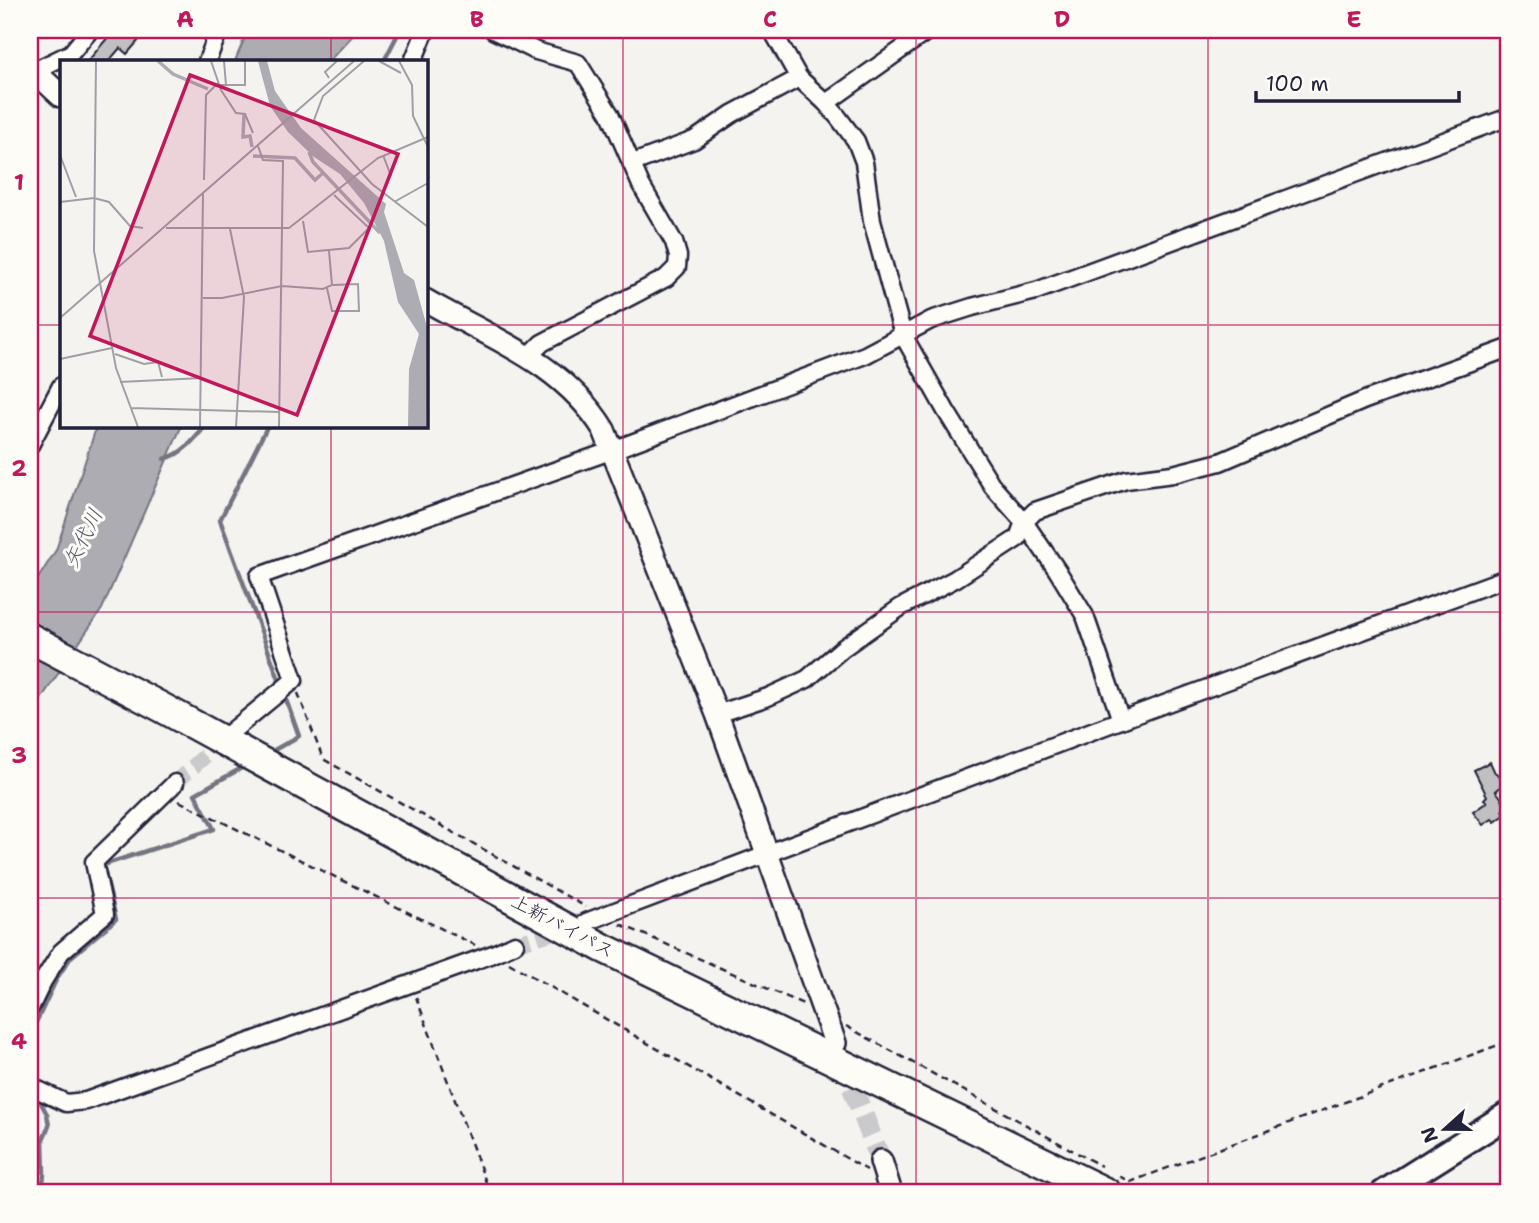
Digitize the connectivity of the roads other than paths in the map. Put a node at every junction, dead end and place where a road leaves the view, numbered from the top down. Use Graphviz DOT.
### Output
graph roads {
  1 [pos="90,30"];
  2 [pos="219,30"];
  3 [pos="426,30"];
  4 [pos="493,30"];
  5 [pos="772,30"];
  6 [pos="929,30"];
  7 [pos="206,60"];
  8 [pos="413,60"];
  9 [pos="32,69"];
  10 [pos="799,78"];
  11 [pos="60,95"];
  12 [pos="826,103"];
  13 [pos="1509,117"];
  14 [pos="633,163"];
  15 [pos="427,301"];
  16 [pos="903,335"];
  17 [pos="1509,348"];
  18 [pos="529,356"];
  19 [pos="60,388"];
  20 [pos="30,445"];
  21 [pos="613,450"];
  22 [pos="1024,522"];
  23 [pos="1509,577"];
  24 [pos="30,638"];
  25 [pos="717,714"];
  26 [pos="1121,719"];
  27 [pos="231,732"];
  28 [pos="169,788"];
  29 [pos="768,852"];
  30 [pos="586,922"];
  31 [pos="515,944"];
  32 [pos="30,1008"];
  33 [pos="835,1044"];
  34 [pos="30,1086"];
  35 [pos="1509,1114"];
  36 [pos="881,1161"];
  37 [pos="1110,1179"];
  38 [pos="890,1188"];
  39 [pos="1384,1193"];
  1 -- 9 [label="street"];
  2 -- 7 [label="street"];
  3 -- 8 [label="street"];
  4 -- 14 [label="street"];
  5 -- 10 [label="street"];
  6 -- 12 [label="street"];
  9 -- 11 [label="street"];
  10 -- 12 [label="street"];
  10 -- 14 [label="street"];
  12 -- 16 [label="street"];
  13 -- 16 [label="street"];
  14 -- 18 [label="street"];
  15 -- 18 [label="street"];
  16 -- 21 [label="street"];
  16 -- 22 [label="street"];
  17 -- 22 [label="street"];
  18 -- 21 [label="street"];
  19 -- 20 [label="street"];
  21 -- 25 [label="street"];
  21 -- 27 [label="street"];
  22 -- 25 [label="street"];
  22 -- 26 [label="street"];
  23 -- 26 [label="street"];
  24 -- 37 [label="highway, 上新バイパス"];
  25 -- 29 [label="street"];
  26 -- 29 [label="street"];
  28 -- 32 [label="street"];
  29 -- 30 [label="street"];
  29 -- 33 [label="street"];
  31 -- 34 [label="street"];
  35 -- 39 [label="main road"];
  36 -- 38 [label="street"];
}
